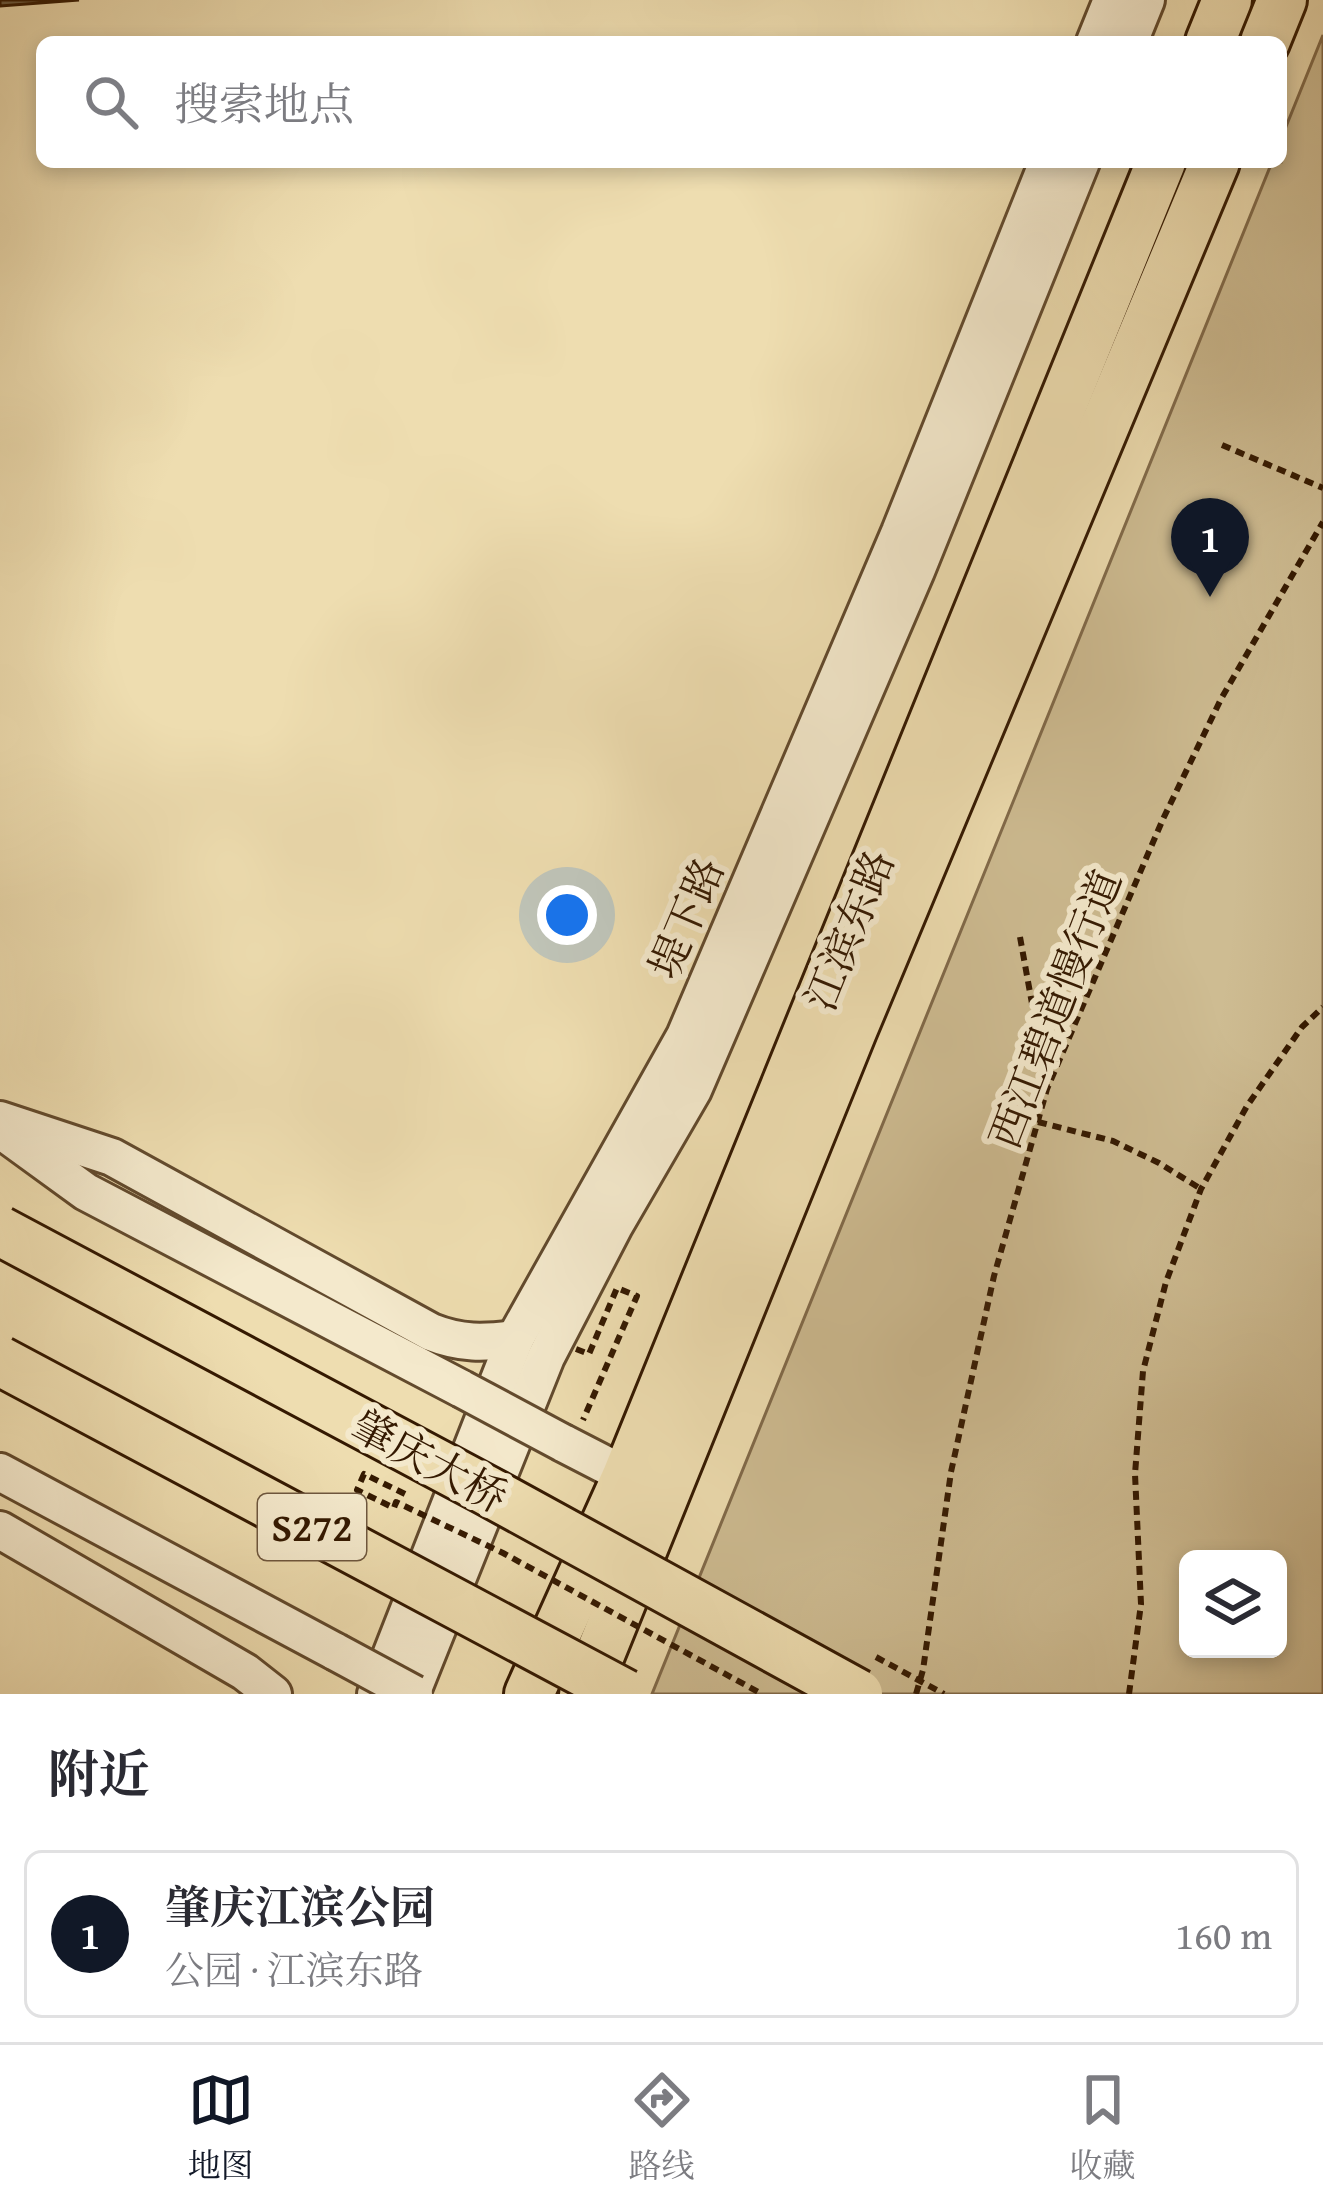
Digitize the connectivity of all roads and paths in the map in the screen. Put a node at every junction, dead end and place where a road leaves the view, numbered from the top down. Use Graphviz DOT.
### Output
graph roads {
  1 [pos="1112,0"];
  2 [pos="1146,0"];
  3 [pos="1227,0"];
  4 [pos="1282,0"];
  5 [pos="1097,36"];
  6 [pos="1132,36"];
  7 [pos="1212,36"];
  8 [pos="1267,36"];
  9 [pos="1046,168"];
  10 [pos="1079,168"];
  11 [pos="1159,168"];
  12 [pos="1212,168"];
  13 [pos="1222,445"];
  14 [pos="1323,488"];
  15 [pos="1323,522"];
  16 [pos="1020,937"];
  17 [pos="1323,1007"];
  18 [pos="1048,1089"];
  19 [pos="0,1120"];
  20 [pos="1038,1122"];
  21 [pos="0,1130"];
  22 [pos="1202,1189"];
  23 [pos="0,1231"];
  24 [pos="515,1339"];
  25 [pos="576,1349"];
  26 [pos="0,1361"];
  27 [pos="573,1432"];
  28 [pos="0,1472"];
  29 [pos="627,1476"];
  30 [pos="447,1514"];
  31 [pos="0,1530"];
  32 [pos="272,1694"];
  33 [pos="376,1694"];
  34 [pos="412,1694"];
  35 [pos="530,1694"];
  36 [pos="584,1694"];
  37 [pos="625,1694"];
  38 [pos="762,1694"];
  39 [pos="858,1694"];
  40 [pos="916,1694"];
  41 [pos="1129,1694"];
  1 -- 5 [label="street"];
  2 -- 6 [label="street"];
  3 -- 7 [label="main road"];
  4 -- 8 [label="main road"];
  9 -- 24 [label="street, 堤下路"];
  10 -- 34 [label="street, 堤下路"];
  11 -- 29 [label="main road, 江滨东路"];
  12 -- 36 [label="main road, 江滨东路"];
  13 -- 14 [label="path"];
  15 -- 18 [label="path, 西江碧道慢行道"];
  16 -- 18 [label="path"];
  17 -- 22 [label="path"];
  18 -- 20 [label="path, 西江碧道慢行道"];
  19 -- 24 [label="street"];
  20 -- 22 [label="path"];
  20 -- 40 [label="path, 西江碧道慢行道"];
  21 -- 27 [label="street, bridge"];
  22 -- 41 [label="path"];
  23 -- 39 [label="main road, 肇庆大桥 / S272, bridge"];
  24 -- 30 [label="street, 堤下路"];
  25 -- 27 [label="path, bridge"];
  26 -- 37 [label="main road, S272, bridge"];
  27 -- 29 [label="street"];
  28 -- 34 [label="street, bridge"];
  29 -- 35 [label="main road, 江滨东路"];
  30 -- 33 [label="street, 堤下路"];
  30 -- 38 [label="path, bridge"];
  31 -- 32 [label="street"];
}
